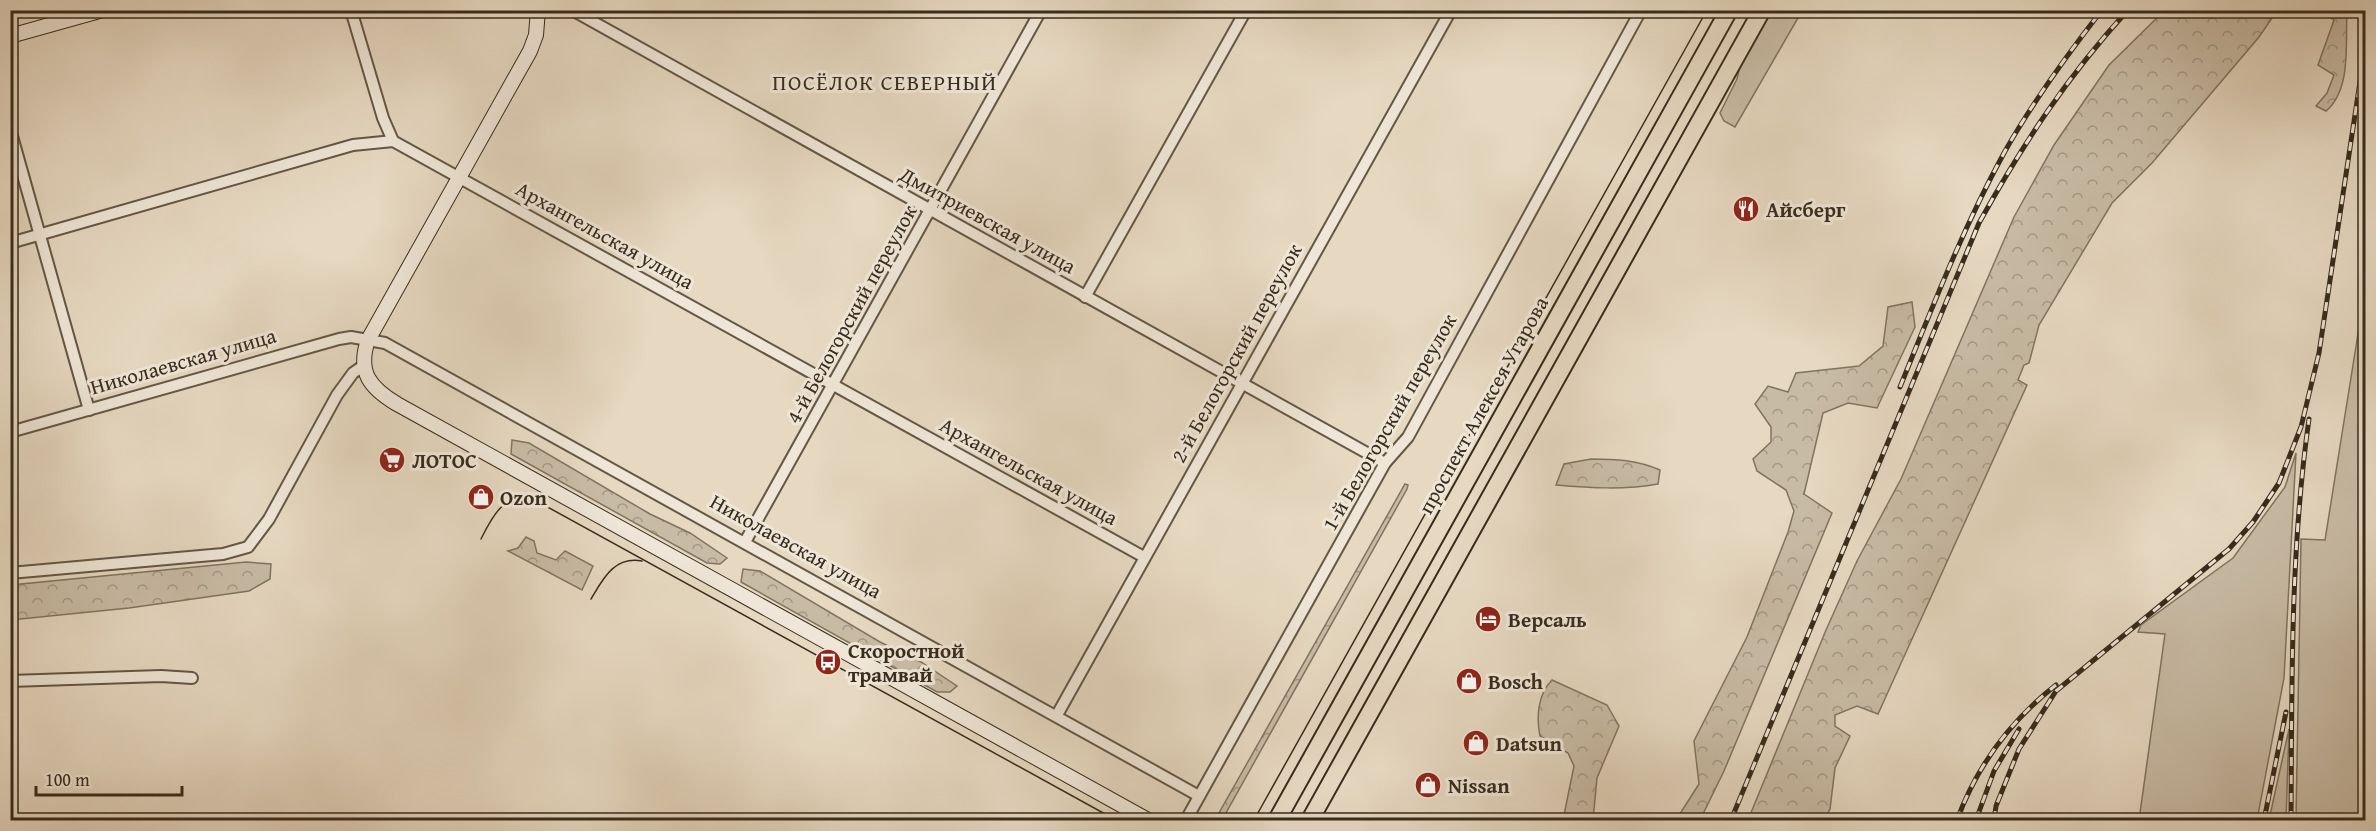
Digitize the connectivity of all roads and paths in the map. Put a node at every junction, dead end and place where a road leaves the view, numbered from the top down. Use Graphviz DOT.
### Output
graph roads {
  1 [pos="102,10"];
  2 [pos="351,10"];
  3 [pos="538,10"];
  4 [pos="572,10"];
  5 [pos="1246,10"];
  6 [pos="1451,10"];
  7 [pos="1641,10"];
  8 [pos="1729,10"];
  9 [pos="1762,10"];
  10 [pos="1039,11"];
  11 [pos="10,36"];
  12 [pos="10,129"];
  13 [pos="393,141"];
  14 [pos="460,176"];
  15 [pos="931,211"];
  16 [pos="40,235"];
  17 [pos="10,243"];
  18 [pos="1085,297"];
  19 [pos="368,340"];
  20 [pos="363,366"];
  21 [pos="1241,384"];
  22 [pos="834,386"];
  23 [pos="89,410"];
  24 [pos="10,432"];
  25 [pos="1385,463"];
  26 [pos="745,542"];
  27 [pos="1144,557"];
  28 [pos="10,573"];
  29 [pos="192,678"];
  30 [pos="10,681"];
  31 [pos="1057,715"];
  32 [pos="1199,796"];
  33 [pos="1148,820"];
  34 [pos="1186,820"];
  35 [pos="1277,820"];
  36 [pos="1310,820"];
  1 -- 11 [label="main road"];
  2 -- 13 [label="street"];
  3 -- 14 [label="main road"];
  4 -- 15 [label="street, Дмитриевская улица"];
  5 -- 18 [label="street"];
  6 -- 21 [label="street, 2-й Белогорский переулок"];
  7 -- 25 [label="street, 1-й Белогорский переулок"];
  8 -- 35 [label="main road, проспект Алексея Угарова"];
  9 -- 36 [label="main road"];
  10 -- 15 [label="street, 4-й Белогорский переулок"];
  12 -- 16 [label="street"];
  13 -- 14 [label="street, Архангельская улица"];
  13 -- 16 [label="street"];
  14 -- 19 [label="main road"];
  14 -- 22 [label="street, Архангельская улица"];
  15 -- 18 [label="street, Дмитриевская улица"];
  15 -- 22 [label="street, 4-й Белогорский переулок"];
  16 -- 17 [label="street"];
  16 -- 23 [label="street"];
  18 -- 21 [label="street, Дмитриевская улица"];
  19 -- 20 [label="main road"];
  19 -- 23 [label="street, Николаевская улица"];
  19 -- 26 [label="street, Николаевская улица"];
  20 -- 28 [label="street"];
  20 -- 33 [label="main road"];
  21 -- 25 [label="street, Дмитриевская улица"];
  21 -- 27 [label="street, 2-й Белогорский переулок"];
  22 -- 26 [label="street, 4-й Белогорский переулок"];
  22 -- 27 [label="street, Архангельская улица"];
  23 -- 24 [label="street, Николаевская улица"];
  25 -- 32 [label="street, 1-й Белогорский переулок"];
  26 -- 31 [label="street, Николаевская улица"];
  27 -- 31 [label="street, 2-й Белогорский переулок"];
  29 -- 30 [label="street"];
  31 -- 32 [label="street, Николаевская улица"];
  32 -- 34 [label="street, 1-й Белогорский переулок"];
}
